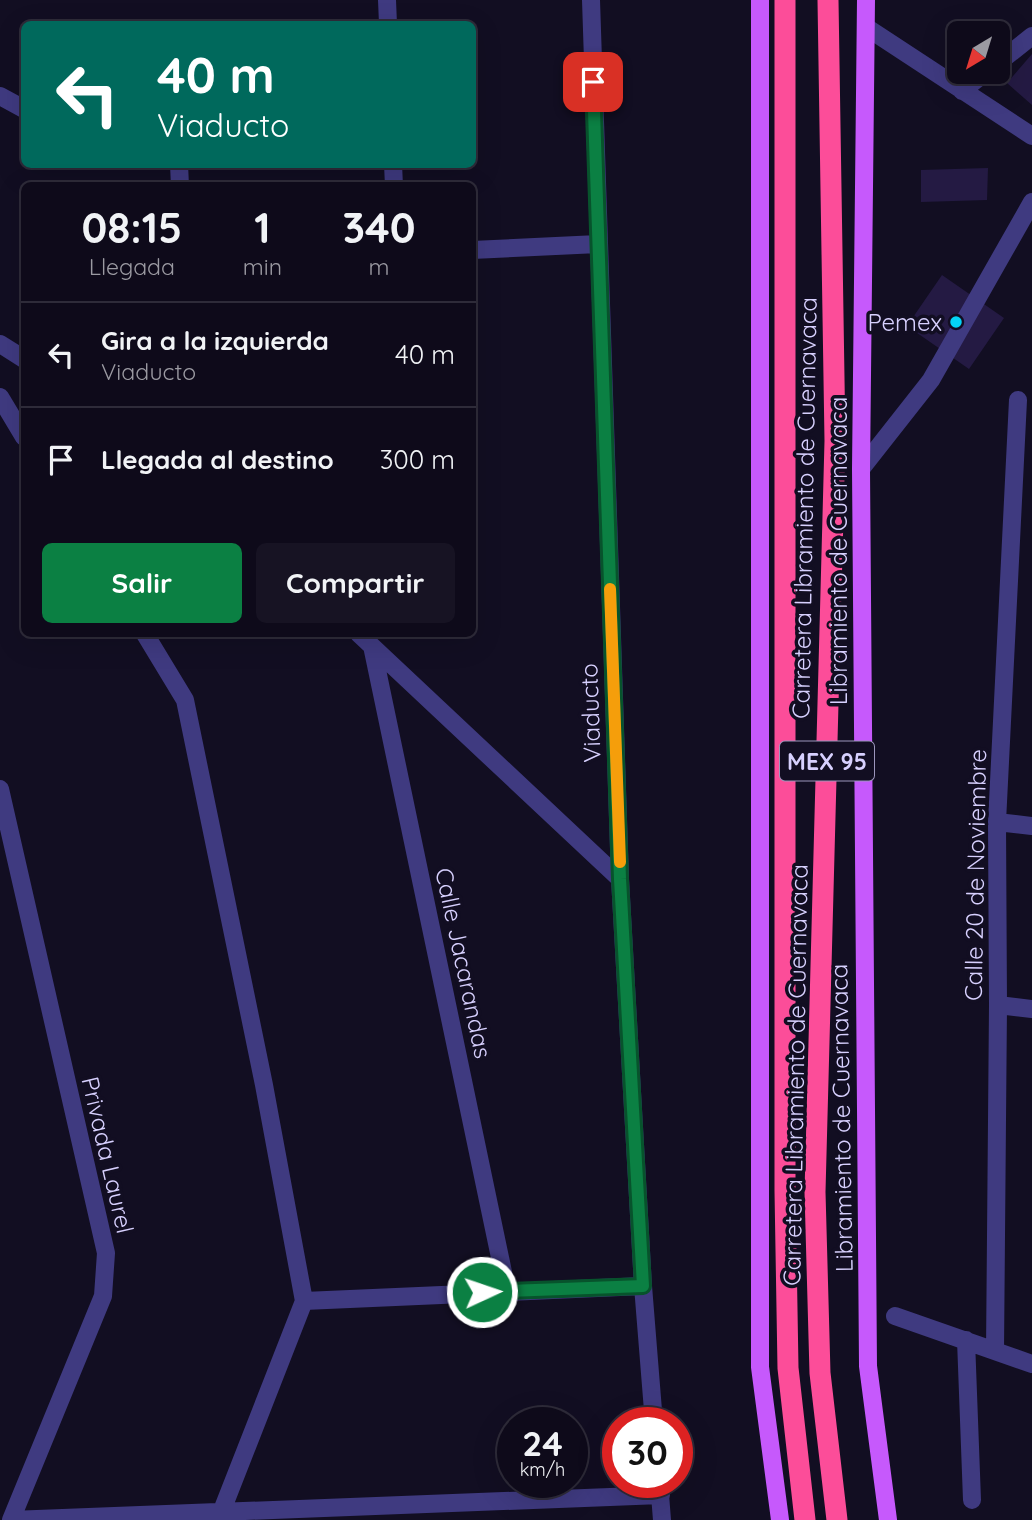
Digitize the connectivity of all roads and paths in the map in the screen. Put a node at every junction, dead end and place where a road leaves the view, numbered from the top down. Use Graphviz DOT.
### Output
graph roads {
  1 [pos="387,0"];
  2 [pos="591,0"];
  3 [pos="760,0"];
  4 [pos="785,0"];
  5 [pos="828,0"];
  6 [pos="866,0"];
  7 [pos="387,21"];
  8 [pos="866,27"];
  9 [pos="1032,36"];
  10 [pos="1010,53"];
  11 [pos="971,84"];
  12 [pos="962,91"];
  13 [pos="0,96"];
  14 [pos="21,107"];
  15 [pos="1032,136"];
  16 [pos="1032,202"];
  17 [pos="598,244"];
  18 [pos="476,250"];
  19 [pos="0,397"];
  20 [pos="1025,406"];
  21 [pos="21,432"];
  22 [pos="861,469"];
  23 [pos="147,637"];
  24 [pos="362,637"];
  25 [pos="372,646"];
  26 [pos="0,789"];
  27 [pos="997,822"];
  28 [pos="1032,826"];
  29 [pos="620,879"];
  30 [pos="998,1005"];
  31 [pos="1032,1009"];
  32 [pos="643,1286"];
  33 [pos="508,1291"];
  34 [pos="304,1301"];
  35 [pos="895,1316"];
  36 [pos="966,1340"];
  37 [pos="995,1350"];
  38 [pos="1032,1364"];
  39 [pos="653,1407"];
  40 [pos="602,1492"];
  41 [pos="661,1498"];
  42 [pos="972,1500"];
  43 [pos="221,1513"];
  44 [pos="11,1520"];
  45 [pos="662,1520"];
  46 [pos="780,1520"];
  47 [pos="805,1520"];
  48 [pos="837,1520"];
  49 [pos="888,1520"];
  1 -- 7 [label="street"];
  2 -- 17 [label="street, Viaducto"];
  3 -- 46 [label="main road, MEX 95"];
  4 -- 47 [label="highway, Carretera Libramiento de Cuernavaca / MEX 95"];
  5 -- 48 [label="highway, Carretera Libramiento de Cuernavaca / MEX 95"];
  6 -- 8 [label="main road, Libramiento de Cuernavaca / MEX 95"];
  8 -- 12 [label="street"];
  8 -- 22 [label="main road, Libramiento de Cuernavaca / MEX 95"];
  9 -- 10 [label="street"];
  11 -- 12 [label="street"];
  12 -- 15 [label="street"];
  13 -- 14 [label="street"];
  16 -- 22 [label="street"];
  17 -- 18 [label="street"];
  17 -- 29 [label="street, Viaducto"];
  19 -- 21 [label="street"];
  20 -- 27 [label="street, Calle 20 de Noviembre"];
  22 -- 49 [label="main road, Libramiento de Cuernavaca / MEX 95"];
  23 -- 34 [label="street"];
  24 -- 25 [label="street"];
  25 -- 29 [label="street"];
  25 -- 33 [label="street, Calle Jacarandas"];
  26 -- 44 [label="street, Privada Laurel"];
  27 -- 28 [label="street"];
  27 -- 30 [label="street, Calle 20 de Noviembre"];
  29 -- 32 [label="street, Viaducto"];
  30 -- 31 [label="street"];
  30 -- 37 [label="street, Calle 20 de Noviembre"];
  32 -- 33 [label="street"];
  32 -- 39 [label="street, Viaducto"];
  33 -- 34 [label="street"];
  34 -- 43 [label="street"];
  35 -- 36 [label="street"];
  36 -- 37 [label="street"];
  36 -- 42 [label="street"];
  37 -- 38 [label="street"];
  40 -- 43 [label="street"];
  41 -- 45 [label="street"];
  43 -- 44 [label="street"];
}
